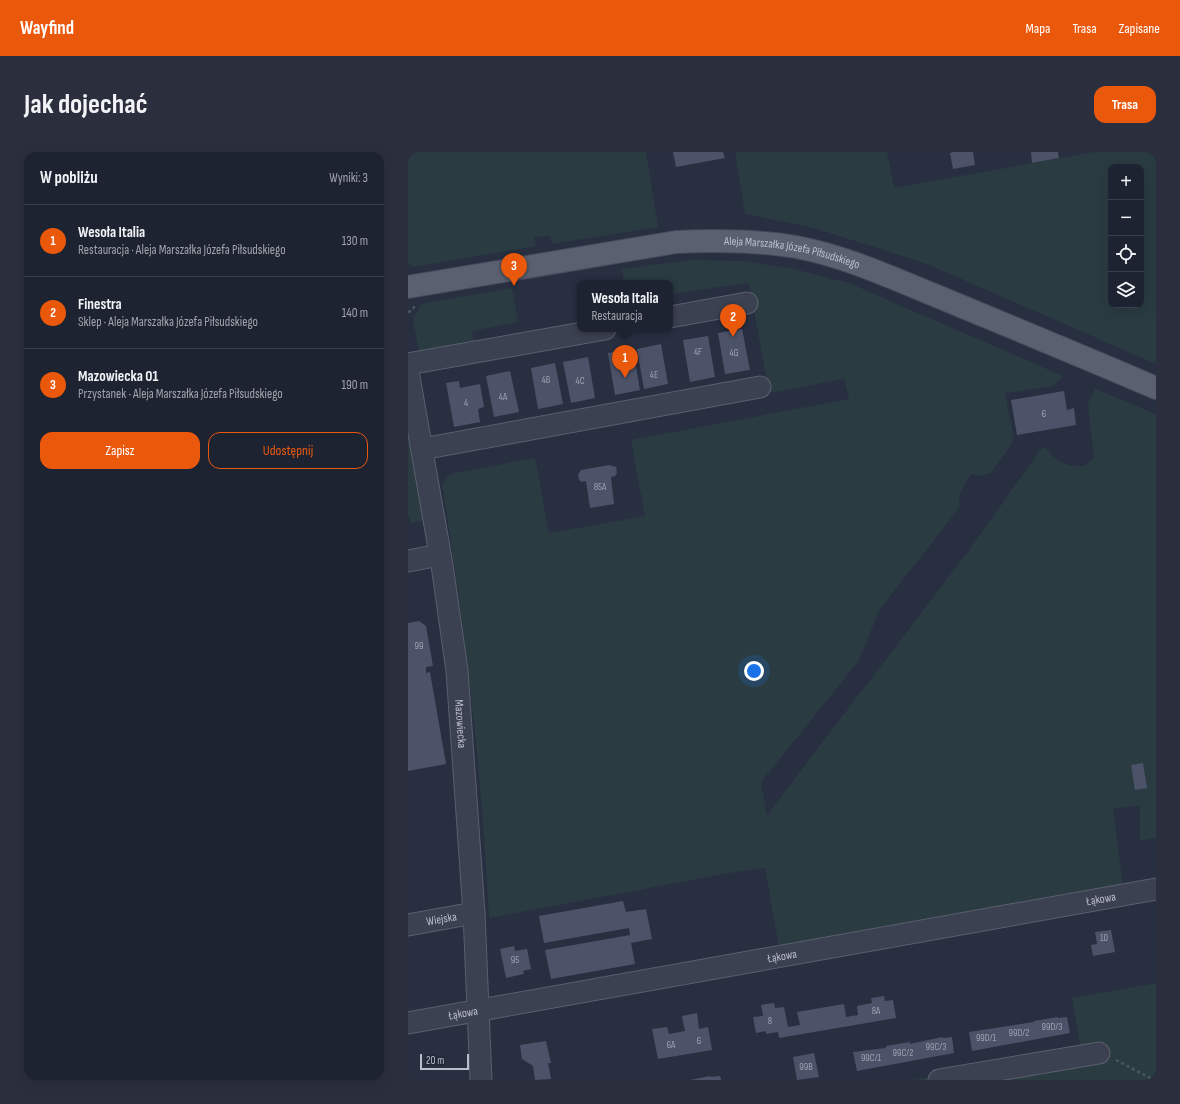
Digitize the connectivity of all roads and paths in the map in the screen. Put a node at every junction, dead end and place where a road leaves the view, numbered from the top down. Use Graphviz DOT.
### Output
graph roads {
  1 [pos="408,287"];
  2 [pos="746,304"];
  3 [pos="673,316"];
  4 [pos="588,332"];
  5 [pos="408,364"];
  6 [pos="408,371"];
  7 [pos="760,387"];
  8 [pos="1156,388"];
  9 [pos="422,449"];
  10 [pos="440,555"];
  11 [pos="408,561"];
  12 [pos="1156,889"];
  13 [pos="474,913"];
  14 [pos="408,925"];
  15 [pos="478,1012"];
  16 [pos="408,1023"];
  17 [pos="1099,1053"];
  18 [pos="481,1080"];
  19 [pos="939,1080"];
  20 [pos="1154,1080"];
  1 -- 8 [label="main road, Aleja Marszałka Józefa Piłsudskiego"];
  2 -- 3 [label="street"];
  4 -- 5 [label="street"];
  6 -- 9 [label="street, Mazowiecka"];
  7 -- 9 [label="street"];
  9 -- 10 [label="street, Mazowiecka"];
  10 -- 11 [label="street"];
  10 -- 13 [label="street, Mazowiecka"];
  12 -- 15 [label="street, Łąkowa"];
  13 -- 14 [label="street, Wiejska"];
  13 -- 15 [label="street, Mazowiecka"];
  15 -- 16 [label="street, Łąkowa"];
  15 -- 18 [label="street, Mazowiecka"];
  17 -- 19 [label="street"];
  17 -- 20 [label="path"];
}
